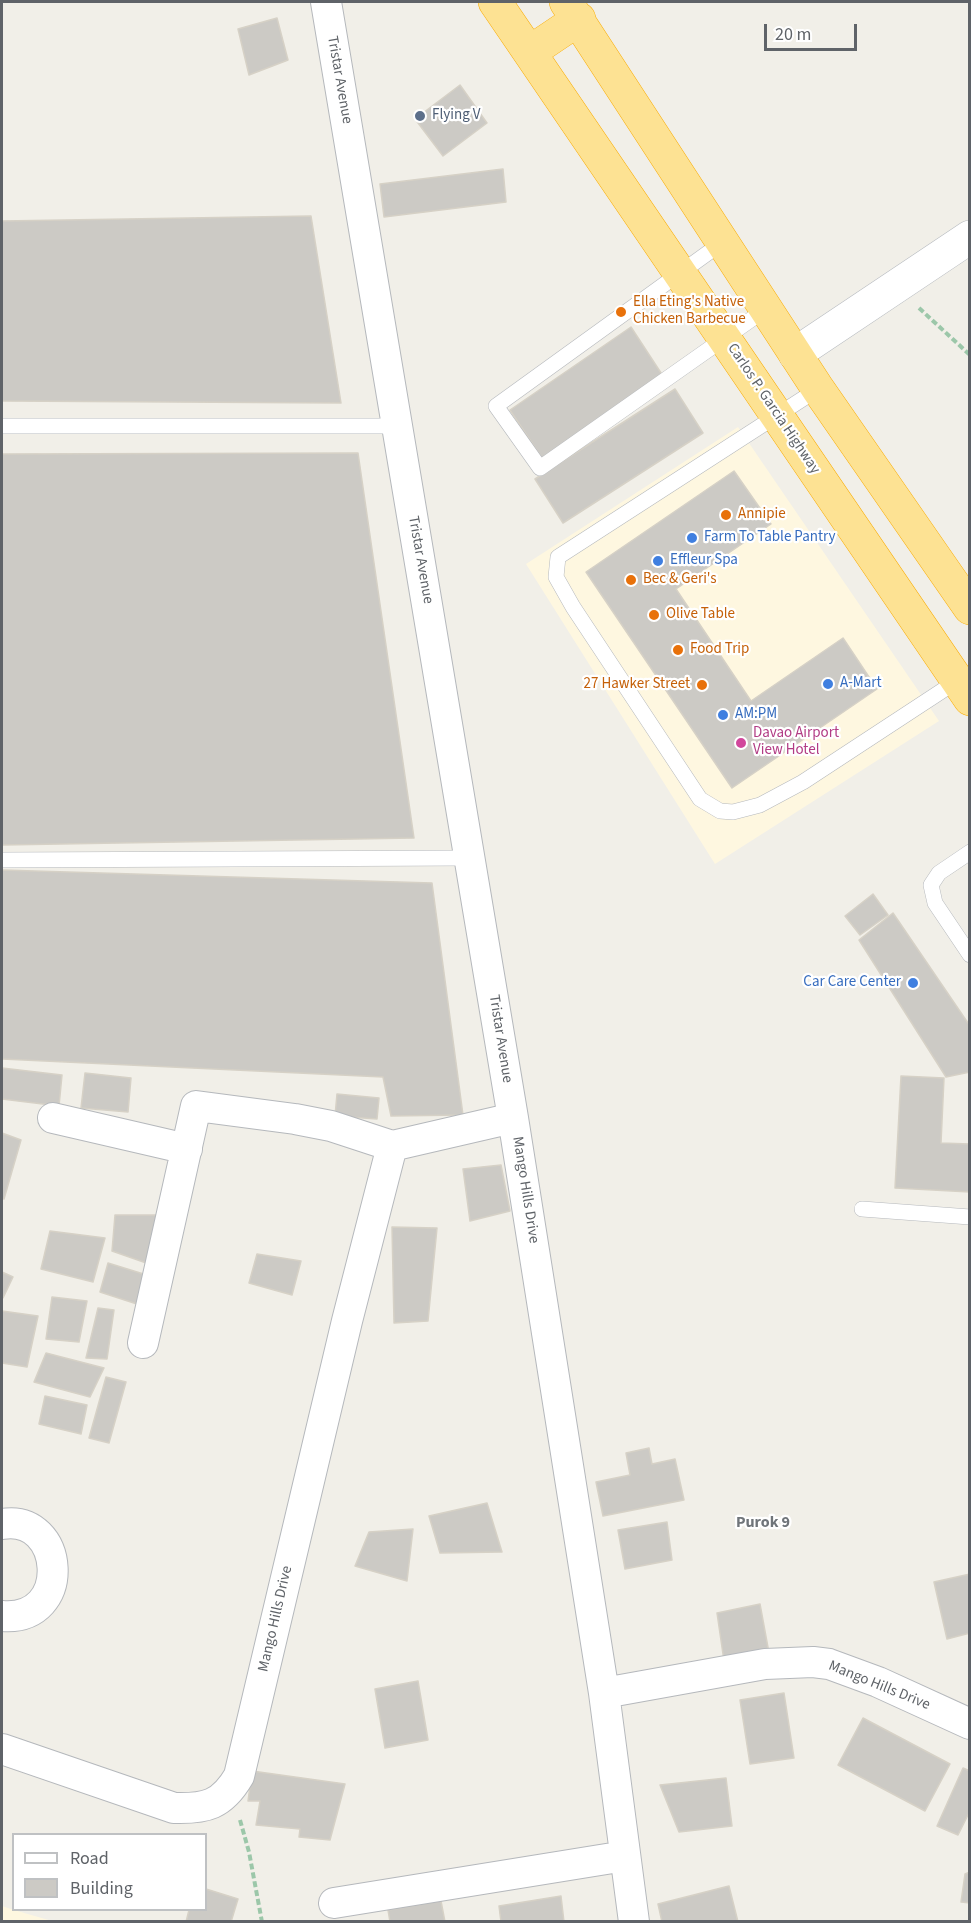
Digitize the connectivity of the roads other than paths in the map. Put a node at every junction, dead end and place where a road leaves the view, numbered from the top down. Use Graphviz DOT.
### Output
graph roads {
  1 [pos="326,2"];
  2 [pos="495,2"];
  3 [pos="572,10"];
  4 [pos="530,52"];
  5 [pos="969,237"];
  6 [pos="723,242"];
  7 [pos="681,273"];
  8 [pos="766,309"];
  9 [pos="725,339"];
  10 [pos="795,354"];
  11 [pos="818,389"];
  12 [pos="777,416"];
  13 [pos="2,426"];
  14 [pos="398,426"];
  15 [pos="911,523"];
  16 [pos="869,552"];
  17 [pos="969,608"];
  18 [pos="963,690"];
  19 [pos="969,852"];
  20 [pos="470,858"];
  21 [pos="2,860"];
  22 [pos="969,955"];
  23 [pos="53,1118"];
  24 [pos="513,1118"];
  25 [pos="392,1146"];
  26 [pos="187,1149"];
  27 [pos="862,1209"];
  28 [pos="969,1217"];
  29 [pos="142,1343"];
  30 [pos="2,1524"];
  31 [pos="2,1616"];
  32 [pos="604,1693"];
  33 [pos="969,1724"];
  34 [pos="2,1749"];
  35 [pos="625,1856"];
  36 [pos="334,1903"];
  37 [pos="634,1922"];
  1 -- 14 [label="street, Tristar Avenue"];
  2 -- 4 [label="highway, Carlos P. Garcia Highway"];
  3 -- 4 [label="highway"];
  3 -- 6 [label="highway"];
  4 -- 7 [label="highway, Carlos P. Garcia Highway"];
  5 -- 10 [label="main road"];
  6 -- 7 [label="lane"];
  6 -- 8 [label="highway"];
  7 -- 9 [label="highway, Carlos P. Garcia Highway"];
  7 -- 9 [label="lane"];
  8 -- 9 [label="lane"];
  8 -- 10 [label="highway"];
  9 -- 12 [label="highway, Carlos P. Garcia Highway"];
  10 -- 11 [label="highway"];
  11 -- 12 [label="lane"];
  11 -- 15 [label="highway"];
  12 -- 16 [label="highway, Carlos P. Garcia Highway"];
  12 -- 18 [label="lane"];
  13 -- 14 [label="lane"];
  14 -- 20 [label="street, Tristar Avenue"];
  15 -- 16 [label="highway"];
  15 -- 17 [label="highway"];
  16 -- 18 [label="highway, Carlos P. Garcia Highway"];
  19 -- 22 [label="lane"];
  20 -- 21 [label="lane"];
  20 -- 24 [label="street, Tristar Avenue"];
  23 -- 26 [label="street"];
  24 -- 25 [label="street, Mango Hills Drive"];
  24 -- 32 [label="street, Mango Hills Drive"];
  25 -- 26 [label="street"];
  25 -- 34 [label="street, Mango Hills Drive"];
  26 -- 29 [label="street"];
  27 -- 28 [label="lane"];
  30 -- 31 [label="street"];
  32 -- 33 [label="street, Mango Hills Drive"];
  32 -- 35 [label="street"];
  35 -- 36 [label="street"];
  35 -- 37 [label="street"];
}
